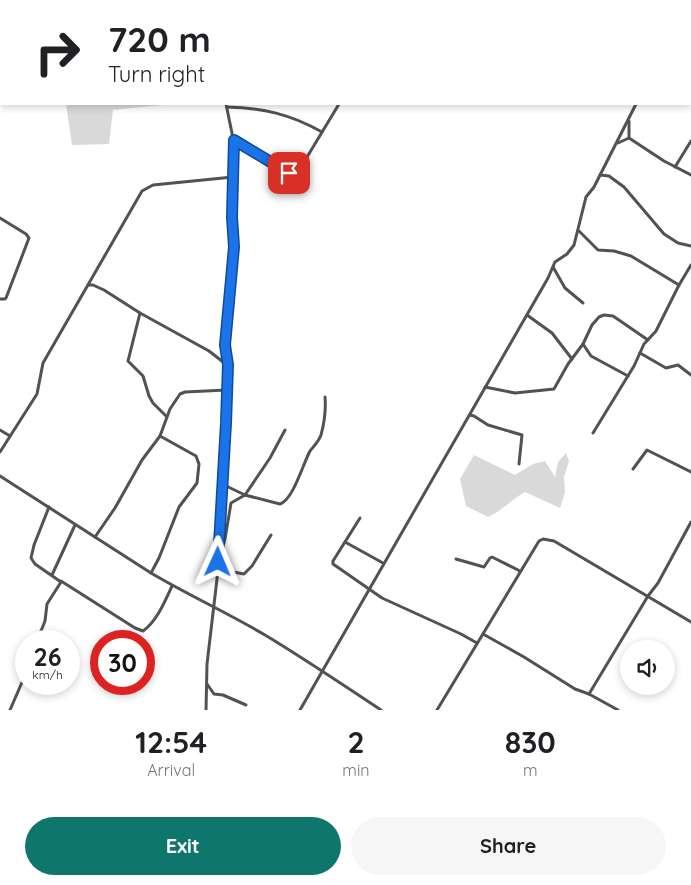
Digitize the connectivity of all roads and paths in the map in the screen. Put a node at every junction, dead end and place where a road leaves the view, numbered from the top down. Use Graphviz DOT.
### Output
graph roads {
  1 [pos="227,105"];
  2 [pos="338,105"];
  3 [pos="635,105"];
  4 [pos="629,117"];
  5 [pos="322,132"];
  6 [pos="629,138"];
  7 [pos="234,140"];
  8 [pos="691,141"];
  9 [pos="616,144"];
  10 [pos="675,167"];
  11 [pos="600,175"];
  12 [pos="691,175"];
  13 [pos="233,177"];
  14 [pos="0,218"];
  15 [pos="578,231"];
  16 [pos="691,246"];
  17 [pos="691,265"];
  18 [pos="553,266"];
  19 [pos="88,285"];
  20 [pos="679,285"];
  21 [pos="0,298"];
  22 [pos="583,303"];
  23 [pos="140,313"];
  24 [pos="527,315"];
  25 [pos="648,340"];
  26 [pos="583,344"];
  27 [pos="640,353"];
  28 [pos="572,359"];
  29 [pos="228,365"];
  30 [pos="691,375"];
  31 [pos="628,376"];
  32 [pos="485,387"];
  33 [pos="226,390"];
  34 [pos="325,397"];
  35 [pos="469,415"];
  36 [pos="166,416"];
  37 [pos="0,430"];
  38 [pos="284,430"];
  39 [pos="593,433"];
  40 [pos="10,436"];
  41 [pos="160,436"];
  42 [pos="0,452"];
  43 [pos="519,464"];
  44 [pos="634,469"];
  45 [pos="691,472"];
  46 [pos="0,476"];
  47 [pos="222,484"];
  48 [pos="245,494"];
  49 [pos="49,507"];
  50 [pos="360,518"];
  51 [pos="691,522"];
  52 [pos="76,525"];
  53 [pos="271,535"];
  54 [pos="95,537"];
  55 [pos="345,542"];
  56 [pos="456,559"];
  57 [pos="218,562"];
  58 [pos="383,563"];
  59 [pos="217,569"];
  60 [pos="520,571"];
  61 [pos="151,573"];
  62 [pos="52,574"];
  63 [pos="61,581"];
  64 [pos="172,586"];
  65 [pos="369,589"];
  66 [pos="648,596"];
  67 [pos="214,606"];
  68 [pos="691,622"];
  69 [pos="41,630"];
  70 [pos="483,634"];
  71 [pos="477,643"];
  72 [pos="322,671"];
  73 [pos="206,684"];
  74 [pos="589,694"];
  75 [pos="16,695"];
  76 [pos="246,705"];
  77 [pos="10,710"];
  78 [pos="206,710"];
  79 [pos="300,710"];
  80 [pos="380,710"];
  81 [pos="437,710"];
  82 [pos="618,710"];
  1 -- 5 [label="street"];
  1 -- 7 [label="street"];
  2 -- 5 [label="street"];
  3 -- 4 [label="street"];
  4 -- 6 [label="street"];
  4 -- 9 [label="street"];
  5 -- 7 [label="street"];
  6 -- 9 [label="street"];
  6 -- 10 [label="street"];
  7 -- 13 [label="street"];
  8 -- 10 [label="street"];
  9 -- 11 [label="street"];
  10 -- 12 [label="street"];
  11 -- 15 [label="street"];
  11 -- 16 [label="street"];
  13 -- 19 [label="street"];
  13 -- 29 [label="street"];
  14 -- 21 [label="street"];
  15 -- 18 [label="street"];
  15 -- 20 [label="street"];
  17 -- 20 [label="street"];
  18 -- 22 [label="street"];
  18 -- 24 [label="street"];
  19 -- 23 [label="street"];
  19 -- 40 [label="street"];
  20 -- 25 [label="street"];
  23 -- 29 [label="street"];
  23 -- 36 [label="street"];
  24 -- 28 [label="street"];
  24 -- 32 [label="street"];
  25 -- 26 [label="street"];
  25 -- 27 [label="street"];
  26 -- 28 [label="street"];
  26 -- 31 [label="street"];
  27 -- 30 [label="street"];
  27 -- 31 [label="street"];
  28 -- 32 [label="street"];
  29 -- 33 [label="street"];
  31 -- 39 [label="street"];
  32 -- 35 [label="street"];
  33 -- 36 [label="street"];
  33 -- 47 [label="street"];
  34 -- 48 [label="street"];
  35 -- 43 [label="street"];
  35 -- 58 [label="street"];
  36 -- 41 [label="street"];
  37 -- 40 [label="street"];
  38 -- 48 [label="street"];
  40 -- 42 [label="street"];
  41 -- 54 [label="street"];
  41 -- 61 [label="street"];
  44 -- 45 [label="street"];
  46 -- 49 [label="street"];
  47 -- 48 [label="street"];
  47 -- 57 [label="street"];
  48 -- 57 [label="street"];
  49 -- 52 [label="street"];
  49 -- 62 [label="street"];
  50 -- 55 [label="street"];
  51 -- 66 [label="street"];
  52 -- 54 [label="street"];
  52 -- 62 [label="street"];
  53 -- 59 [label="street"];
  54 -- 61 [label="street"];
  55 -- 58 [label="street"];
  55 -- 65 [label="street"];
  56 -- 60 [label="street"];
  57 -- 59 [label="street"];
  58 -- 65 [label="street"];
  59 -- 67 [label="street"];
  60 -- 66 [label="street"];
  60 -- 70 [label="street"];
  61 -- 64 [label="street"];
  62 -- 63 [label="street"];
  63 -- 64 [label="street"];
  63 -- 69 [label="street"];
  64 -- 67 [label="street"];
  65 -- 71 [label="street"];
  65 -- 72 [label="street"];
  66 -- 68 [label="street"];
  66 -- 74 [label="street"];
  67 -- 72 [label="street"];
  67 -- 73 [label="street"];
  70 -- 71 [label="street"];
  70 -- 74 [label="street"];
  71 -- 81 [label="street"];
  72 -- 79 [label="street"];
  72 -- 80 [label="street"];
  73 -- 76 [label="street"];
  73 -- 78 [label="street"];
  74 -- 82 [label="street"];
  75 -- 77 [label="street"];
}
